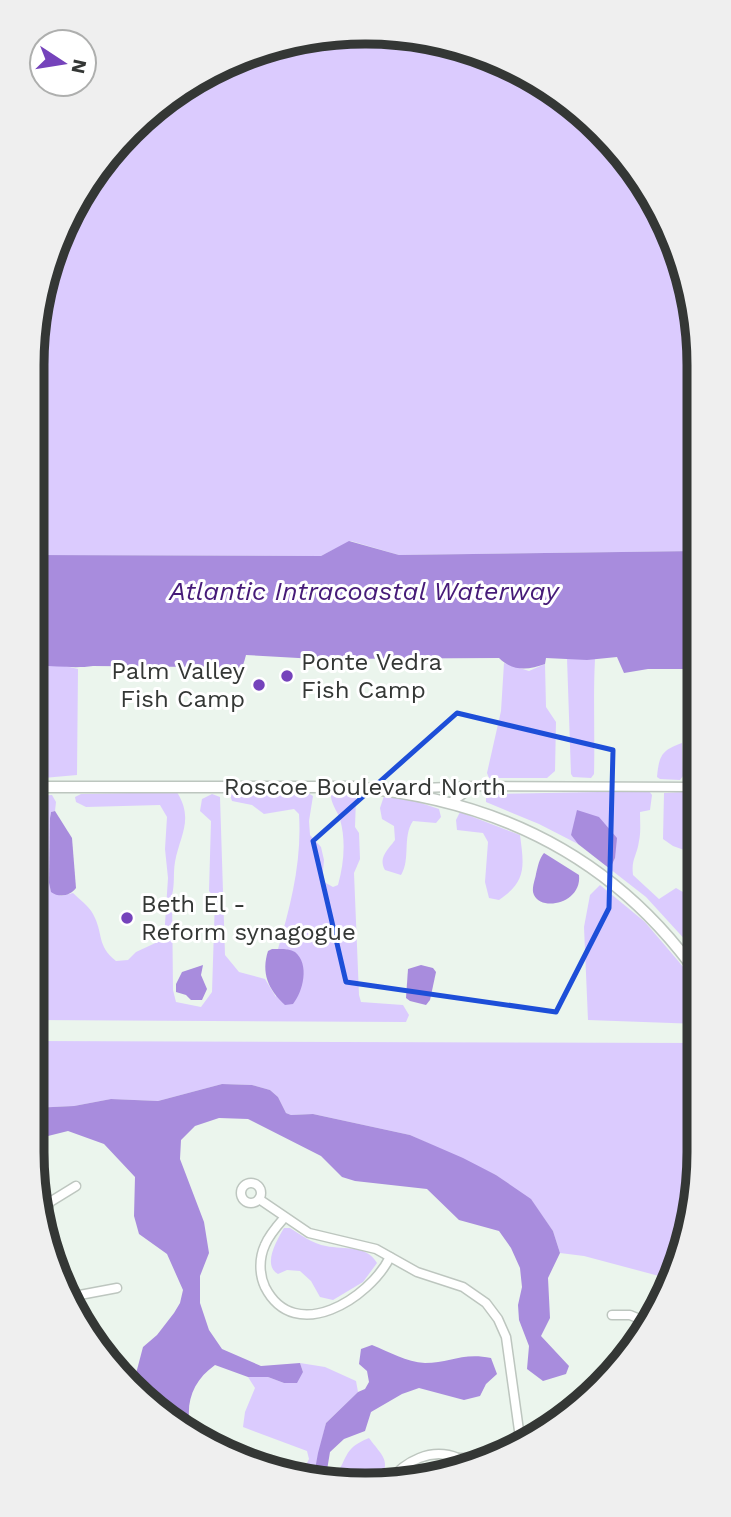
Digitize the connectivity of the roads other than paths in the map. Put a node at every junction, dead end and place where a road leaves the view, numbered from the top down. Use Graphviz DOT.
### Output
graph roads {
  1 [pos="477,786"];
  2 [pos="44,787"];
  3 [pos="687,787"];
  4 [pos="384,789"];
  5 [pos="451,802"];
  6 [pos="687,961"];
  7 [pos="76,1186"];
  8 [pos="259,1199"];
  9 [pos="49,1205"];
  10 [pos="284,1218"];
  11 [pos="390,1257"];
  12 [pos="117,1287"];
  13 [pos="78,1295"];
  14 [pos="612,1315"];
  15 [pos="640,1319"];
  16 [pos="519,1434"];
  17 [pos="458,1458"];
  18 [pos="462,1458"];
  19 [pos="453,1461"];
  20 [pos="398,1471"];
  1 -- 3 [label="street, Roscoe Boulevard North"];
  1 -- 4 [label="street, Roscoe Boulevard North"];
  1 -- 5 [label="street"];
  2 -- 4 [label="street, Roscoe Boulevard North"];
  4 -- 5 [label="street"];
  5 -- 6 [label="street"];
  7 -- 9 [label="street"];
  8 -- 10 [label="street"];
  10 -- 11 [label="street"];
  10 -- 11 [label="street"];
  11 -- 16 [label="street"];
  12 -- 13 [label="street"];
  14 -- 15 [label="street"];
  17 -- 18 [label="street"];
  17 -- 19 [label="street"];
  17 -- 20 [label="street"];
}
